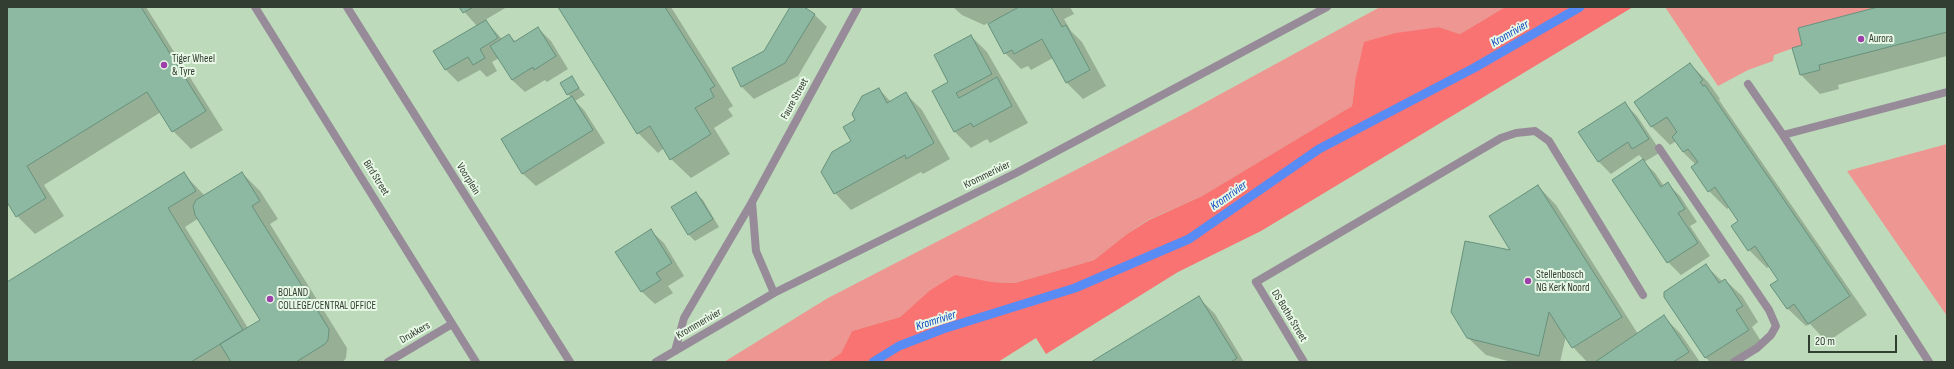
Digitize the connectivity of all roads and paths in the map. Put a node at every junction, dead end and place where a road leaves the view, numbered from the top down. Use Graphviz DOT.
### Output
graph roads {
  1 [pos="255,7"];
  2 [pos="347,7"];
  3 [pos="858,7"];
  4 [pos="1327,7"];
  5 [pos="1748,84"];
  6 [pos="1947,92"];
  7 [pos="1783,135"];
  8 [pos="1659,148"];
  9 [pos="752,202"];
  10 [pos="774,294"];
  11 [pos="1643,295"];
  12 [pos="452,324"];
  13 [pos="675,351"];
  14 [pos="388,362"];
  15 [pos="476,362"];
  16 [pos="570,362"];
  17 [pos="656,362"];
  18 [pos="1304,362"];
  19 [pos="1734,362"];
  20 [pos="1929,362"];
  1 -- 12 [label="street, Bird Street"];
  2 -- 16 [label="street, Voorplein"];
  3 -- 9 [label="street, Faure Street"];
  4 -- 10 [label="street, Krommerivier"];
  5 -- 7 [label="street"];
  6 -- 7 [label="street"];
  7 -- 20 [label="street"];
  8 -- 19 [label="street"];
  9 -- 10 [label="street"];
  9 -- 13 [label="street, Faure Street"];
  10 -- 13 [label="street, Krommerivier"];
  11 -- 18 [label="street, DS Botha Street"];
  12 -- 14 [label="street, Drukkers"];
  12 -- 15 [label="street, Bird Street"];
  13 -- 17 [label="street, Krommerivier"];
}
